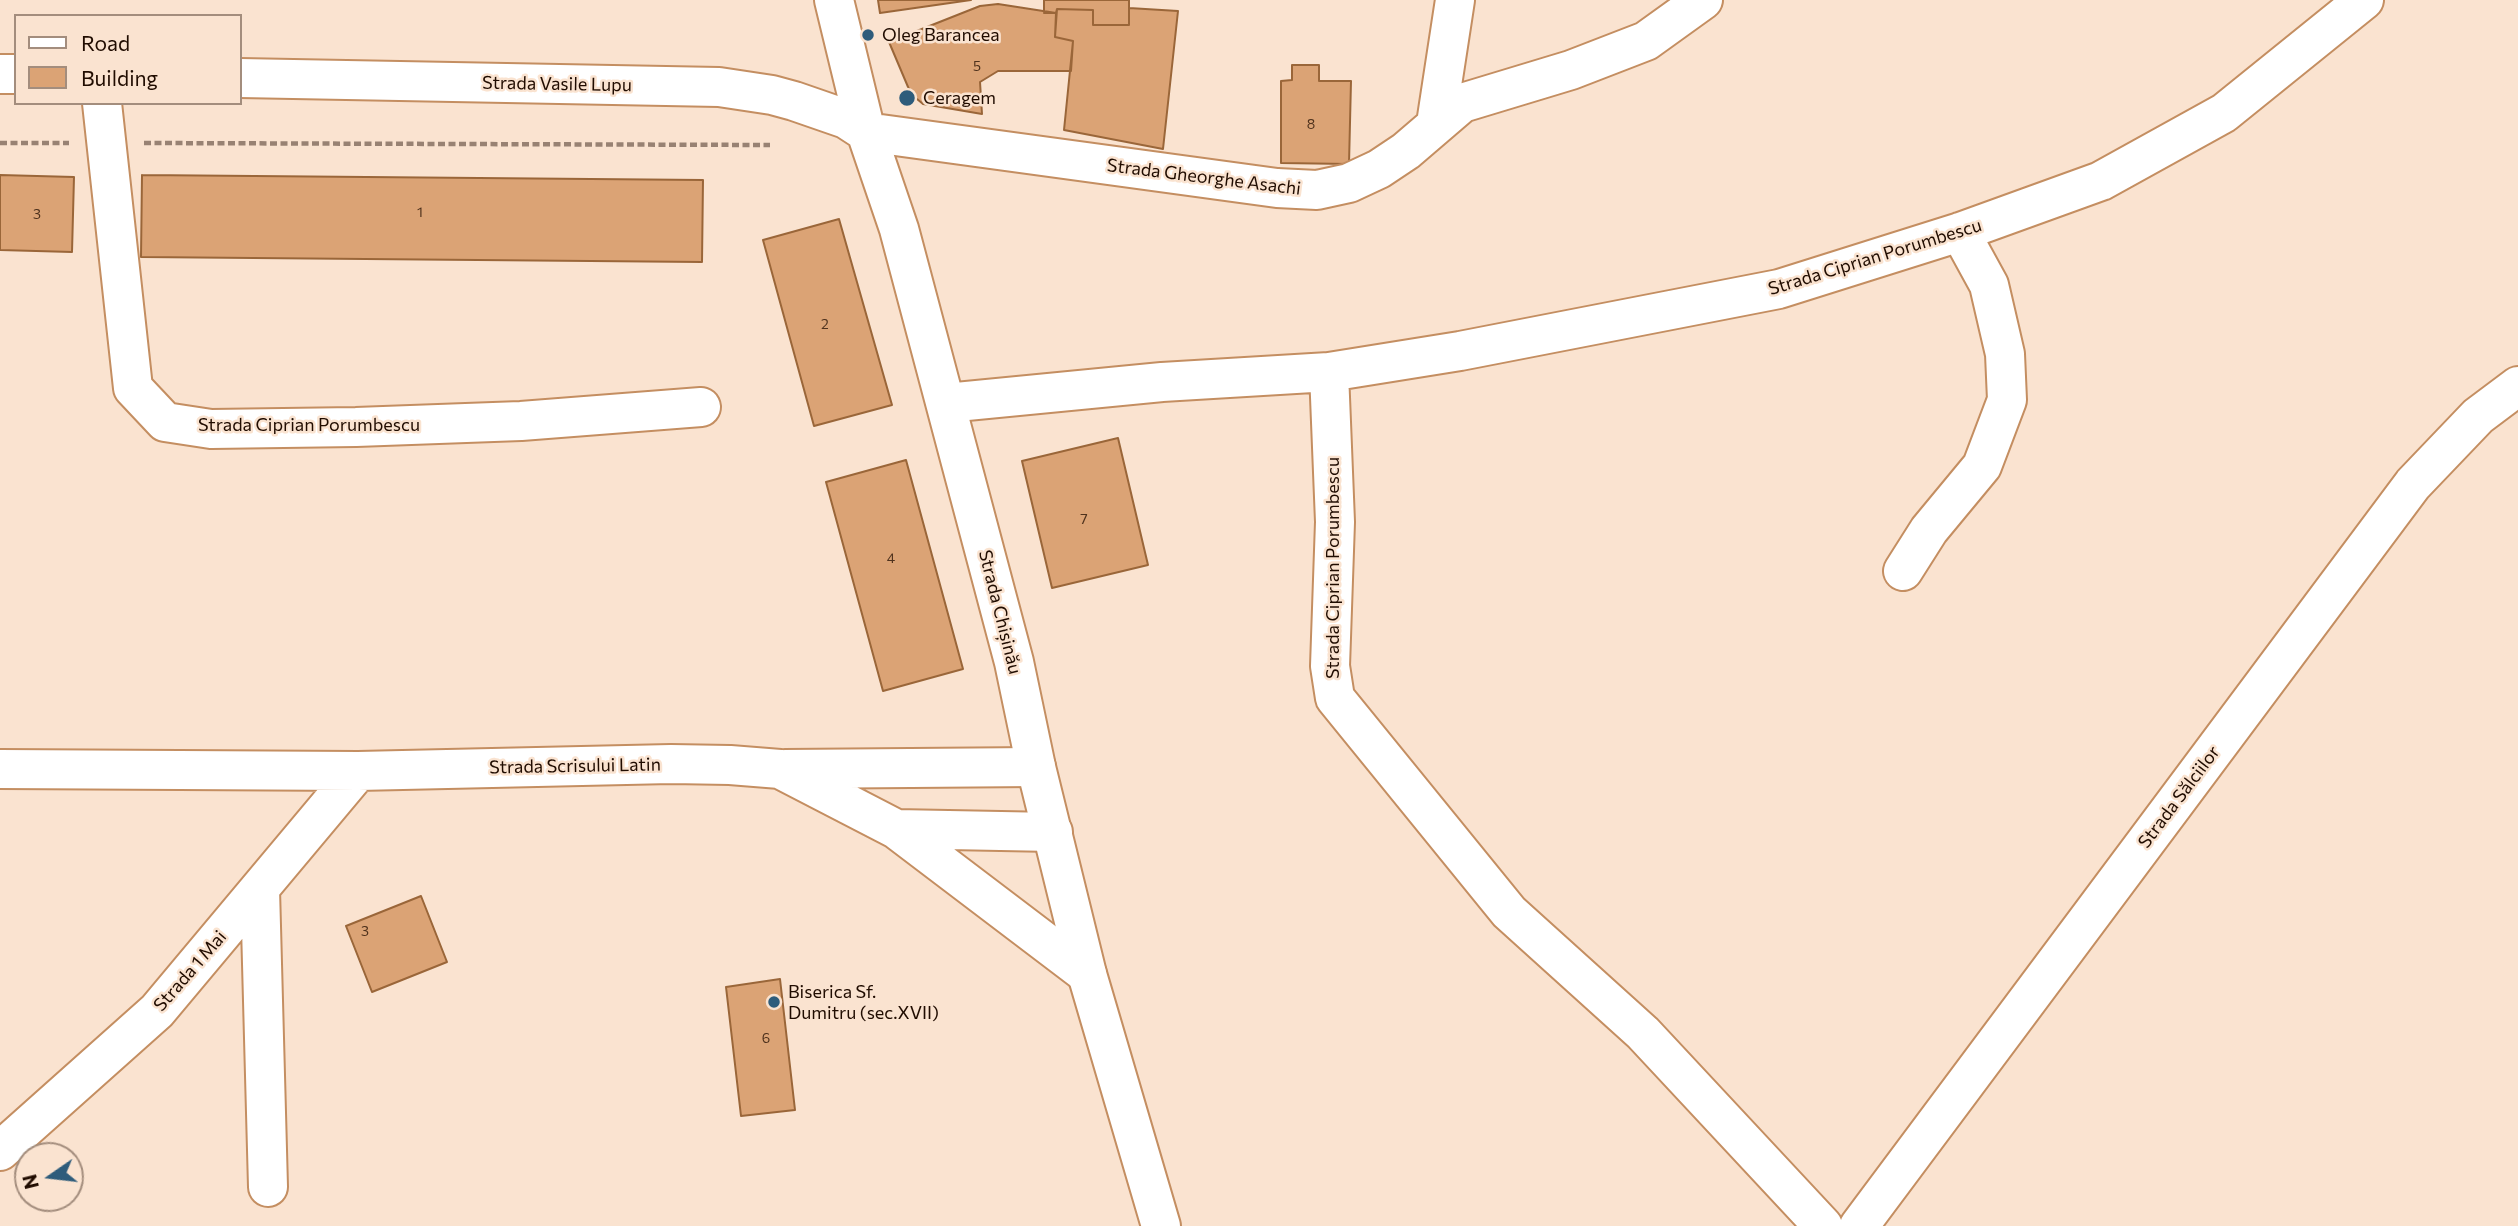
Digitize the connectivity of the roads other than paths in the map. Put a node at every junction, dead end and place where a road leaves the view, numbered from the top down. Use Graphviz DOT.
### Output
graph roads {
  1 [pos="834,0"];
  2 [pos="1455,0"];
  3 [pos="1703,0"];
  4 [pos="2364,0"];
  5 [pos="242,78"];
  6 [pos="102,105"];
  7 [pos="1436,124"];
  8 [pos="866,132"];
  9 [pos="1960,232"];
  10 [pos="1329,372"];
  11 [pos="2518,386"];
  12 [pos="946,403"];
  13 [pos="701,407"];
  14 [pos="1903,571"];
  15 [pos="1036,767"];
  16 [pos="0,769"];
  17 [pos="780,769"];
  18 [pos="358,771"];
  19 [pos="896,829"];
  20 [pos="1053,832"];
  21 [pos="260,889"];
  22 [pos="1087,974"];
  23 [pos="0,1151"];
  24 [pos="1148,1181"];
  25 [pos="268,1187"];
  26 [pos="1161,1226"];
  27 [pos="1178,1226"];
  28 [pos="1823,1226"];
  29 [pos="1860,1226"];
  1 -- 8 [label="street, Strada Chișinău"];
  2 -- 7 [label="street"];
  3 -- 7 [label="street, Strada Gheorghe Asachi"];
  4 -- 9 [label="street, Strada Ciprian Porumbescu"];
  5 -- 8 [label="street, Strada Vasile Lupu"];
  6 -- 13 [label="street, Strada Ciprian Porumbescu"];
  7 -- 8 [label="street, Strada Gheorghe Asachi"];
  8 -- 12 [label="street, Strada Chișinău"];
  9 -- 10 [label="street, Strada Ciprian Porumbescu"];
  9 -- 14 [label="street"];
  10 -- 12 [label="street, Strada Ciprian Porumbescu"];
  10 -- 28 [label="street, Strada Ciprian Porumbescu"];
  11 -- 29 [label="street, Strada Sălciilor"];
  12 -- 15 [label="street, Strada Chișinău"];
  15 -- 17 [label="street"];
  15 -- 20 [label="street, Strada Chișinău"];
  16 -- 18 [label="street, Strada Scrisului Latin"];
  17 -- 18 [label="street, Strada Scrisului Latin"];
  17 -- 19 [label="street, Strada Scrisului Latin"];
  18 -- 21 [label="street, Strada 1 Mai"];
  19 -- 20 [label="street"];
  19 -- 22 [label="street, Strada Scrisului Latin"];
  20 -- 22 [label="street, Strada Chișinău"];
  21 -- 23 [label="street, Strada 1 Mai"];
  21 -- 25 [label="street"];
  22 -- 24 [label="street, Strada Chișinău"];
  24 -- 26 [label="street, Strada Chișinău"];
  24 -- 27 [label="street"];
}
